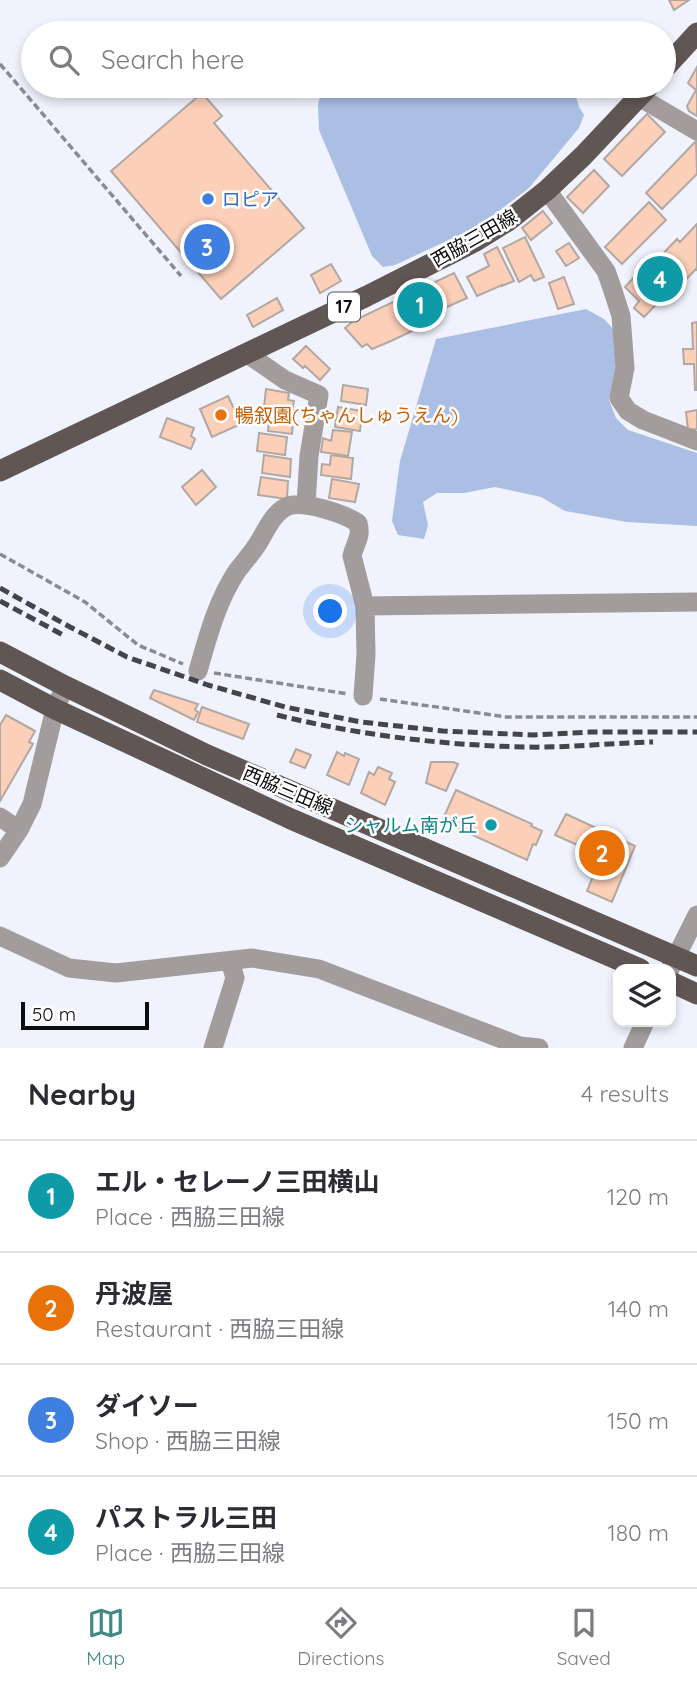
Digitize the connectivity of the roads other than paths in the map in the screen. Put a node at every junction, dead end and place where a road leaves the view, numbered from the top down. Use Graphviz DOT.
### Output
graph roads {
  1 [pos="697,33"];
  2 [pos="676,56"];
  3 [pos="637,98"];
  4 [pos="653,98"];
  5 [pos="697,131"];
  6 [pos="547,190"];
  7 [pos="246,353"];
  8 [pos="697,440"];
  9 [pos="0,471"];
  10 [pos="306,505"];
  11 [pos="697,602"];
  12 [pos="365,606"];
  13 [pos="0,652"];
  14 [pos="198,671"];
  15 [pos="0,680"];
  16 [pos="65,686"];
  17 [pos="363,696"];
  18 [pos="55,709"];
  19 [pos="0,817"];
  20 [pos="19,830"];
  21 [pos="0,858"];
  22 [pos="697,915"];
  23 [pos="0,936"];
  24 [pos="230,961"];
  25 [pos="673,963"];
  26 [pos="628,964"];
  27 [pos="697,966"];
  28 [pos="676,984"];
  29 [pos="697,994"];
  30 [pos="643,1027"];
  31 [pos="213,1048"];
  32 [pos="538,1048"];
  33 [pos="633,1048"];
  1 -- 2 [label="main road"];
  3 -- 6 [label="main road, 西脇三田線 / 17"];
  4 -- 5 [label="street"];
  6 -- 7 [label="main road, 西脇三田線 / 17"];
  6 -- 8 [label="street"];
  7 -- 9 [label="main road, 西脇三田線 / 17"];
  7 -- 10 [label="street"];
  10 -- 12 [label="street"];
  10 -- 14 [label="street"];
  11 -- 12 [label="street"];
  12 -- 17 [label="street"];
  13 -- 16 [label="main road, 西脇三田線"];
  15 -- 18 [label="main road, 西脇三田線"];
  16 -- 18 [label="street"];
  16 -- 25 [label="main road, 西脇三田線"];
  18 -- 20 [label="street"];
  18 -- 26 [label="main road, 西脇三田線"];
  19 -- 20 [label="street"];
  20 -- 21 [label="street"];
  22 -- 25 [label="street"];
  23 -- 24 [label="street"];
  24 -- 31 [label="street"];
  24 -- 32 [label="street"];
  25 -- 27 [label="main road, 西脇三田線"];
  28 -- 29 [label="main road"];
  30 -- 33 [label="street"];
}
